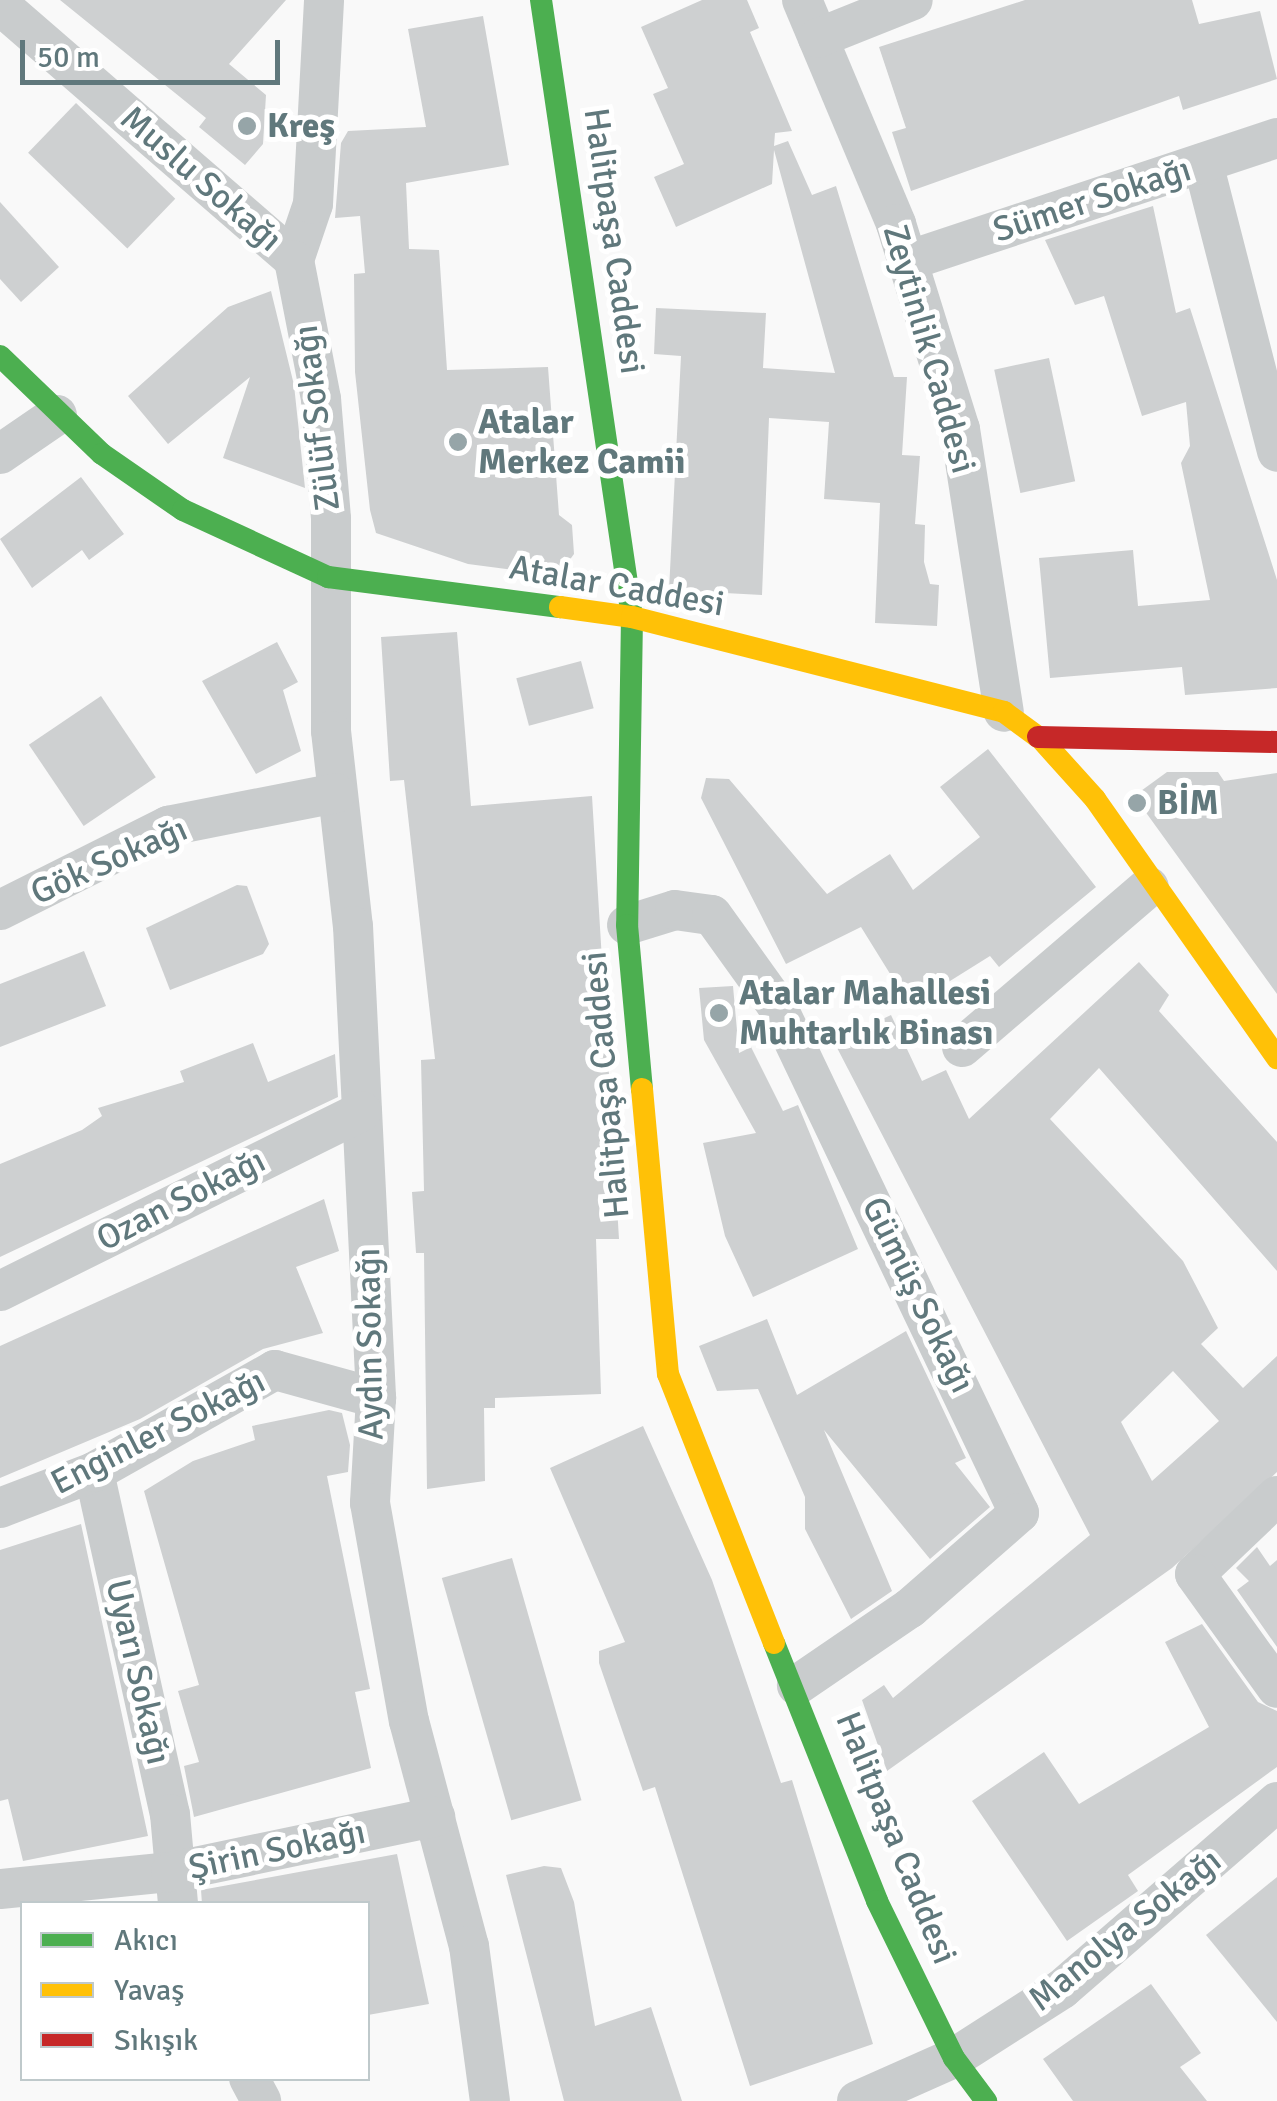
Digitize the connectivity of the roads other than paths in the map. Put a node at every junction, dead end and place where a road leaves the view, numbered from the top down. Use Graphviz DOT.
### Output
graph roads {
  1 [pos="324,0"];
  2 [pos="541,0"];
  3 [pos="802,0"];
  4 [pos="913,0"];
  5 [pos="0,5"];
  6 [pos="818,38"];
  7 [pos="1277,138"];
  8 [pos="1203,163"];
  9 [pos="294,260"];
  10 [pos="908,260"];
  11 [pos="0,356"];
  12 [pos="58,415"];
  13 [pos="1277,452"];
  14 [pos="0,454"];
  15 [pos="328,577"];
  16 [pos="632,618"];
  17 [pos="1004,712"];
  18 [pos="1041,739"];
  19 [pos="1277,742"];
  20 [pos="336,792"];
  21 [pos="1149,888"];
  22 [pos="0,910"];
  23 [pos="627,925"];
  24 [pos="962,1047"];
  25 [pos="1277,1058"];
  26 [pos="362,1110"];
  27 [pos="0,1291"];
  28 [pos="376,1398"];
  29 [pos="94,1472"];
  30 [pos="1277,1496"];
  31 [pos="0,1508"];
  32 [pos="796,1684"];
  33 [pos="1277,1688"];
  34 [pos="1277,1802"];
  35 [pos="434,1816"];
  36 [pos="174,1888"];
  37 [pos="0,1889"];
  38 [pos="954,2058"];
  39 [pos="490,2101"];
  40 [pos="857,2101"];
  41 [pos="986,2101"];
  1 -- 9 [label="street, Muslu Sokağı"];
  2 -- 16 [label="street, Halitpaşa Caddesi"];
  3 -- 6 [label="street, Zeytinlik Caddesi"];
  4 -- 6 [label="street"];
  5 -- 9 [label="street, Muslu Sokağı"];
  6 -- 10 [label="street, Zeytinlik Caddesi"];
  7 -- 8 [label="street, Sümer Sokağı"];
  8 -- 10 [label="street, Sümer Sokağı"];
  8 -- 13 [label="street"];
  9 -- 15 [label="street, Zülüf Sokağı"];
  10 -- 17 [label="street, Zeytinlik Caddesi"];
  11 -- 12 [label="street, Atalar Caddesi"];
  12 -- 14 [label="street"];
  12 -- 15 [label="street, Atalar Caddesi"];
  15 -- 16 [label="street, Atalar Caddesi"];
  15 -- 20 [label="street, Aydın Sokağı"];
  16 -- 17 [label="street, Atalar Caddesi"];
  16 -- 23 [label="street, Halitpaşa Caddesi"];
  17 -- 18 [label="street, Atalar Caddesi"];
  18 -- 19 [label="street"];
  18 -- 21 [label="street"];
  20 -- 22 [label="street, Gök Sokağı"];
  20 -- 26 [label="street, Aydın Sokağı"];
  21 -- 24 [label="street"];
  21 -- 25 [label="street"];
  23 -- 32 [label="street, Halitpaşa Caddesi"];
  23 -- 32 [label="street, Gümüş Sokağı"];
  26 -- 27 [label="street, Ozan Sokağı"];
  26 -- 28 [label="street, Aydın Sokağı"];
  28 -- 29 [label="street, Enginler Sokağı"];
  28 -- 35 [label="street, Aydın Sokağı"];
  29 -- 31 [label="street, Enginler Sokağı"];
  29 -- 36 [label="street, Uyarı Sokağı"];
  30 -- 33 [label="street"];
  32 -- 38 [label="street, Halitpaşa Caddesi"];
  34 -- 38 [label="street, Manolya Sokağı"];
  35 -- 36 [label="street, Şirin Sokağı"];
  35 -- 39 [label="street, Aydın Sokağı"];
  36 -- 37 [label="street, Şirin Sokağı"];
  38 -- 40 [label="street, Manolya Sokağı"];
  38 -- 41 [label="street, Halitpaşa Caddesi"];
}
